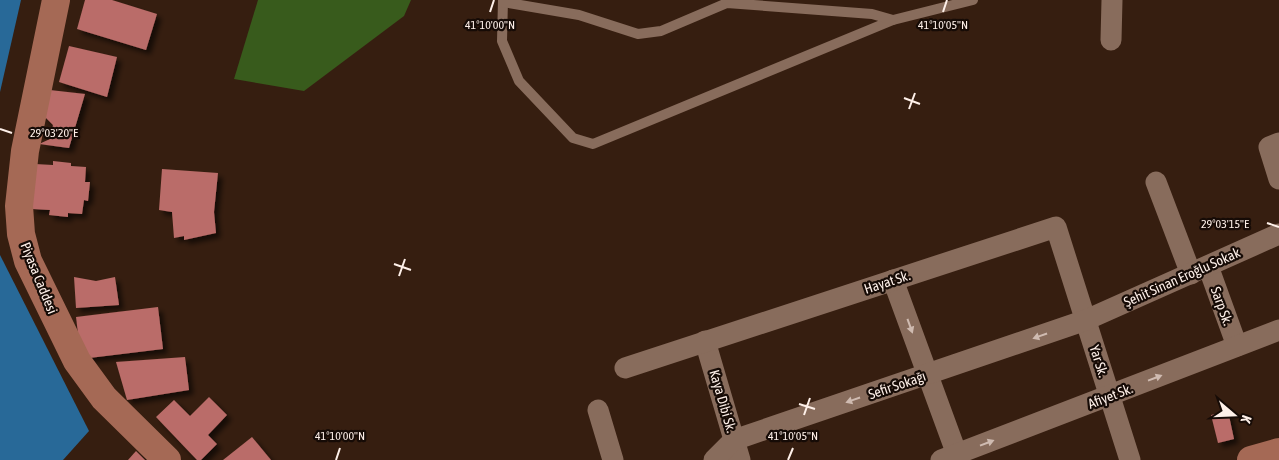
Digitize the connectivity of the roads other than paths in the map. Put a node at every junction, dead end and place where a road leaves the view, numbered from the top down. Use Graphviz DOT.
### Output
graph roads {
  1 [pos="56,0"];
  2 [pos="973,0"];
  3 [pos="1112,0"];
  4 [pos="503,1"];
  5 [pos="726,2"];
  6 [pos="893,20"];
  7 [pos="1111,40"];
  8 [pos="1279,143"];
  9 [pos="1279,179"];
  10 [pos="1156,182"];
  11 [pos="1279,234"];
  12 [pos="1199,270"];
  13 [pos="893,280"];
  14 [pos="1086,320"];
  15 [pos="1279,330"];
  16 [pos="705,341"];
  17 [pos="1237,346"];
  18 [pos="625,368"];
  19 [pos="927,375"];
  20 [pos="1110,396"];
  21 [pos="598,410"];
  22 [pos="737,450"];
  23 [pos="1279,452"];
  24 [pos="952,458"];
  25 [pos="167,460"];
  26 [pos="613,460"];
  27 [pos="714,460"];
  28 [pos="1130,460"];
  29 [pos="1251,460"];
  1 -- 25 [label="main road, Piyasa Caddesi"];
  2 -- 6 [label="lane"];
  3 -- 7 [label="street"];
  4 -- 5 [label="lane"];
  4 -- 6 [label="lane"];
  5 -- 6 [label="lane"];
  8 -- 9 [label="street"];
  10 -- 12 [label="street, Sarp Sk."];
  11 -- 12 [label="street, Şehit Sinan Eroğlu Sokak"];
  12 -- 14 [label="street, Şehit Sinan Eroğlu Sokak"];
  12 -- 17 [label="street, Sarp Sk."];
  13 -- 14 [label="street, Hayat Sk."];
  13 -- 16 [label="street, Hayat Sk."];
  13 -- 19 [label="street, one-way"];
  14 -- 19 [label="street, Sefir Sokağı, one-way"];
  14 -- 20 [label="street, Yar Sk."];
  15 -- 17 [label="street, Afiyet Sk."];
  16 -- 18 [label="street, Hayat Sk."];
  16 -- 22 [label="street, Kaya Dibi Sk."];
  20 -- 17 [label="street, Afiyet Sk., one-way"];
  19 -- 22 [label="street, Sefir Sokağı, one-way"];
  19 -- 24 [label="street"];
  24 -- 20 [label="street, Afiyet Sk., one-way"];
  20 -- 28 [label="street, Yar Sk."];
  21 -- 26 [label="street"];
  22 -- 27 [label="street, Sefir Sokağı"];
  23 -- 29 [label="main road"];
}
